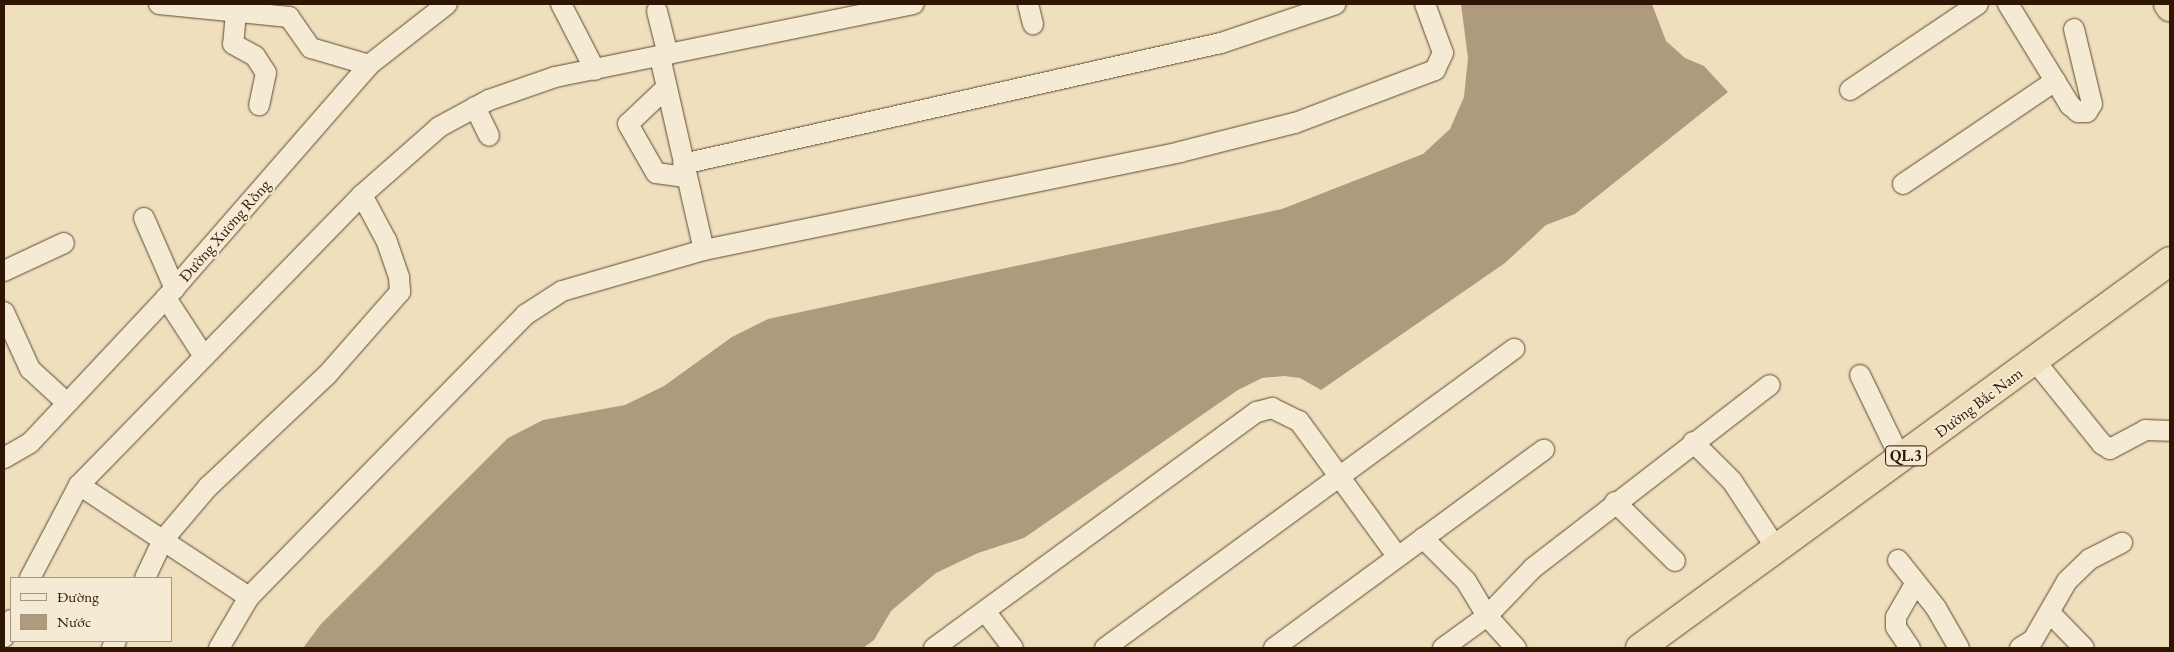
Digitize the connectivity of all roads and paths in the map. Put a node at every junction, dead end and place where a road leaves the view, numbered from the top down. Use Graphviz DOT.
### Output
graph roads {
  1 [pos="170,4"];
  2 [pos="447,4"];
  3 [pos="561,4"];
  4 [pos="914,4"];
  5 [pos="1028,4"];
  6 [pos="1336,4"];
  7 [pos="1425,4"];
  8 [pos="1978,4"];
  9 [pos="2008,4"];
  10 [pos="2168,4"];
  11 [pos="2170,7"];
  12 [pos="287,11"];
  13 [pos="236,12"];
  14 [pos="657,12"];
  15 [pos="1033,24"];
  16 [pos="2074,29"];
  17 [pos="664,56"];
  18 [pos="369,65"];
  19 [pos="595,70"];
  20 [pos="2055,81"];
  21 [pos="666,88"];
  22 [pos="1850,90"];
  23 [pos="259,105"];
  24 [pos="475,107"];
  25 [pos="489,136"];
  26 [pos="684,171"];
  27 [pos="1904,184"];
  28 [pos="362,195"];
  29 [pos="144,218"];
  30 [pos="64,243"];
  31 [pos="704,250"];
  32 [pos="2170,261"];
  33 [pos="4,271"];
  34 [pos="170,294"];
  35 [pos="4,312"];
  36 [pos="1514,348"];
  37 [pos="203,355"];
  38 [pos="2035,361"];
  39 [pos="1860,375"];
  40 [pos="1770,385"];
  41 [pos="67,403"];
  42 [pos="2170,431"];
  43 [pos="1693,442"];
  44 [pos="1544,450"];
  45 [pos="4,458"];
  46 [pos="1901,460"];
  47 [pos="1341,476"];
  48 [pos="79,485"];
  49 [pos="1615,502"];
  50 [pos="1422,538"];
  51 [pos="163,540"];
  52 [pos="2122,543"];
  53 [pos="1778,551"];
  54 [pos="1398,556"];
  55 [pos="1898,560"];
  56 [pos="1675,561"];
  57 [pos="31,577"];
  58 [pos="145,577"];
  59 [pos="1916,583"];
  60 [pos="249,598"];
  61 [pos="985,611"];
  62 [pos="2051,614"];
  63 [pos="1487,616"];
  64 [pos="10,622"];
  65 [pos="4,637"];
  66 [pos="219,648"];
  67 [pos="934,648"];
  68 [pos="1012,648"];
  69 [pos="1105,648"];
  70 [pos="1274,648"];
  71 [pos="1443,648"];
  72 [pos="1516,648"];
  73 [pos="1640,648"];
  74 [pos="1910,648"];
  75 [pos="1959,648"];
  76 [pos="2020,648"];
  77 [pos="2084,648"];
  1 -- 13 [label="street"];
  2 -- 18 [label="street, Đường Xương Rồng"];
  3 -- 19 [label="street"];
  4 -- 17 [label="street"];
  5 -- 15 [label="street"];
  6 -- 26 [label="street"];
  7 -- 31 [label="street"];
  8 -- 22 [label="street"];
  9 -- 20 [label="street"];
  10 -- 11 [label="highway"];
  12 -- 13 [label="street"];
  12 -- 18 [label="street"];
  13 -- 23 [label="street"];
  14 -- 17 [label="street"];
  16 -- 20 [label="street"];
  17 -- 19 [label="street"];
  17 -- 21 [label="street"];
  18 -- 34 [label="street, Đường Xương Rồng"];
  19 -- 24 [label="street"];
  20 -- 27 [label="street"];
  21 -- 26 [label="street"];
  21 -- 26 [label="street"];
  24 -- 25 [label="street"];
  24 -- 28 [label="street"];
  26 -- 31 [label="street"];
  28 -- 37 [label="street"];
  28 -- 51 [label="street"];
  29 -- 34 [label="street"];
  30 -- 33 [label="street"];
  31 -- 60 [label="street"];
  32 -- 38 [label="highway, Đường Bắc Nam / QL.3"];
  34 -- 37 [label="street"];
  34 -- 41 [label="street, Đường Xương Rồng"];
  35 -- 41 [label="street"];
  36 -- 47 [label="street"];
  37 -- 48 [label="street"];
  38 -- 42 [label="street"];
  38 -- 46 [label="highway, Đường Bắc Nam / QL.3"];
  39 -- 46 [label="street"];
  40 -- 43 [label="street"];
  41 -- 45 [label="street, Đường Xương Rồng"];
  43 -- 49 [label="street"];
  43 -- 53 [label="street"];
  44 -- 50 [label="street"];
  46 -- 53 [label="highway, Đường Bắc Nam / QL.3"];
  47 -- 54 [label="street"];
  47 -- 61 [label="street"];
  47 -- 69 [label="street"];
  48 -- 51 [label="street"];
  48 -- 57 [label="street"];
  49 -- 56 [label="street"];
  49 -- 63 [label="street"];
  50 -- 54 [label="street"];
  50 -- 63 [label="street"];
  51 -- 58 [label="street"];
  51 -- 60 [label="street"];
  52 -- 62 [label="street"];
  53 -- 73 [label="highway, Đường Bắc Nam / QL.3"];
  54 -- 70 [label="street"];
  55 -- 59 [label="street"];
  59 -- 74 [label="street"];
  59 -- 75 [label="street"];
  60 -- 66 [label="street"];
  61 -- 67 [label="street"];
  61 -- 68 [label="street"];
  62 -- 76 [label="street"];
  62 -- 77 [label="street"];
  63 -- 71 [label="street"];
  63 -- 72 [label="street"];
  64 -- 65 [label="street"];
}
